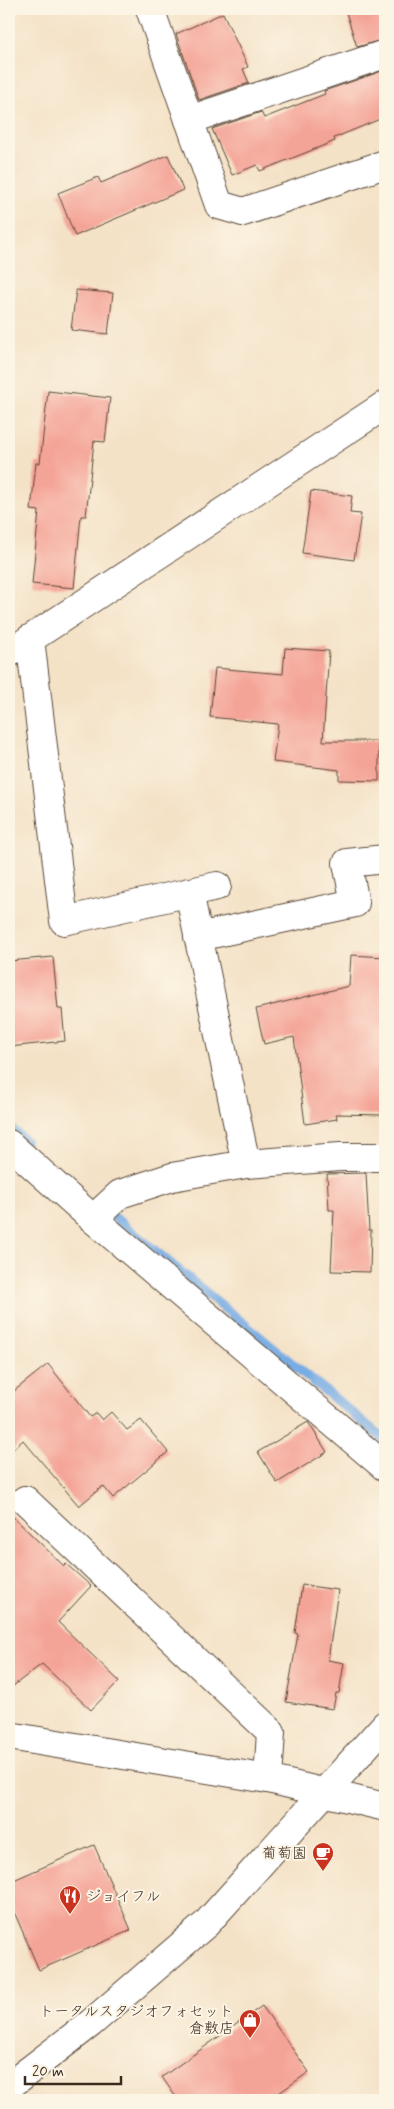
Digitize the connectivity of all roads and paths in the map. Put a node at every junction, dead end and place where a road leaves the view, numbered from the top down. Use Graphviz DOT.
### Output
graph roads {
  1 [pos="150,9"];
  2 [pos="385,54"];
  3 [pos="189,120"];
  4 [pos="385,164"];
  5 [pos="385,405"];
  6 [pos="19,646"];
  7 [pos="385,859"];
  8 [pos="217,886"];
  9 [pos="189,892"];
  10 [pos="198,937"];
  11 [pos="9,1144"];
  12 [pos="385,1157"];
  13 [pos="246,1164"];
  14 [pos="93,1219"];
  15 [pos="385,1467"];
  16 [pos="25,1500"];
  17 [pos="385,1726"];
  18 [pos="9,1736"];
  19 [pos="268,1780"];
  20 [pos="325,1794"];
  21 [pos="385,1807"];
  22 [pos="9,2086"];
  1 -- 3 [label="street"];
  2 -- 3 [label="street"];
  3 -- 4 [label="street"];
  5 -- 6 [label="street"];
  6 -- 9 [label="street"];
  7 -- 10 [label="street"];
  8 -- 9 [label="street"];
  9 -- 10 [label="street"];
  10 -- 13 [label="street"];
  11 -- 14 [label="street"];
  12 -- 13 [label="street"];
  13 -- 14 [label="street"];
  14 -- 15 [label="street"];
  16 -- 19 [label="street"];
  17 -- 20 [label="street"];
  18 -- 19 [label="street"];
  19 -- 20 [label="street"];
  20 -- 21 [label="street"];
  20 -- 22 [label="street"];
}
